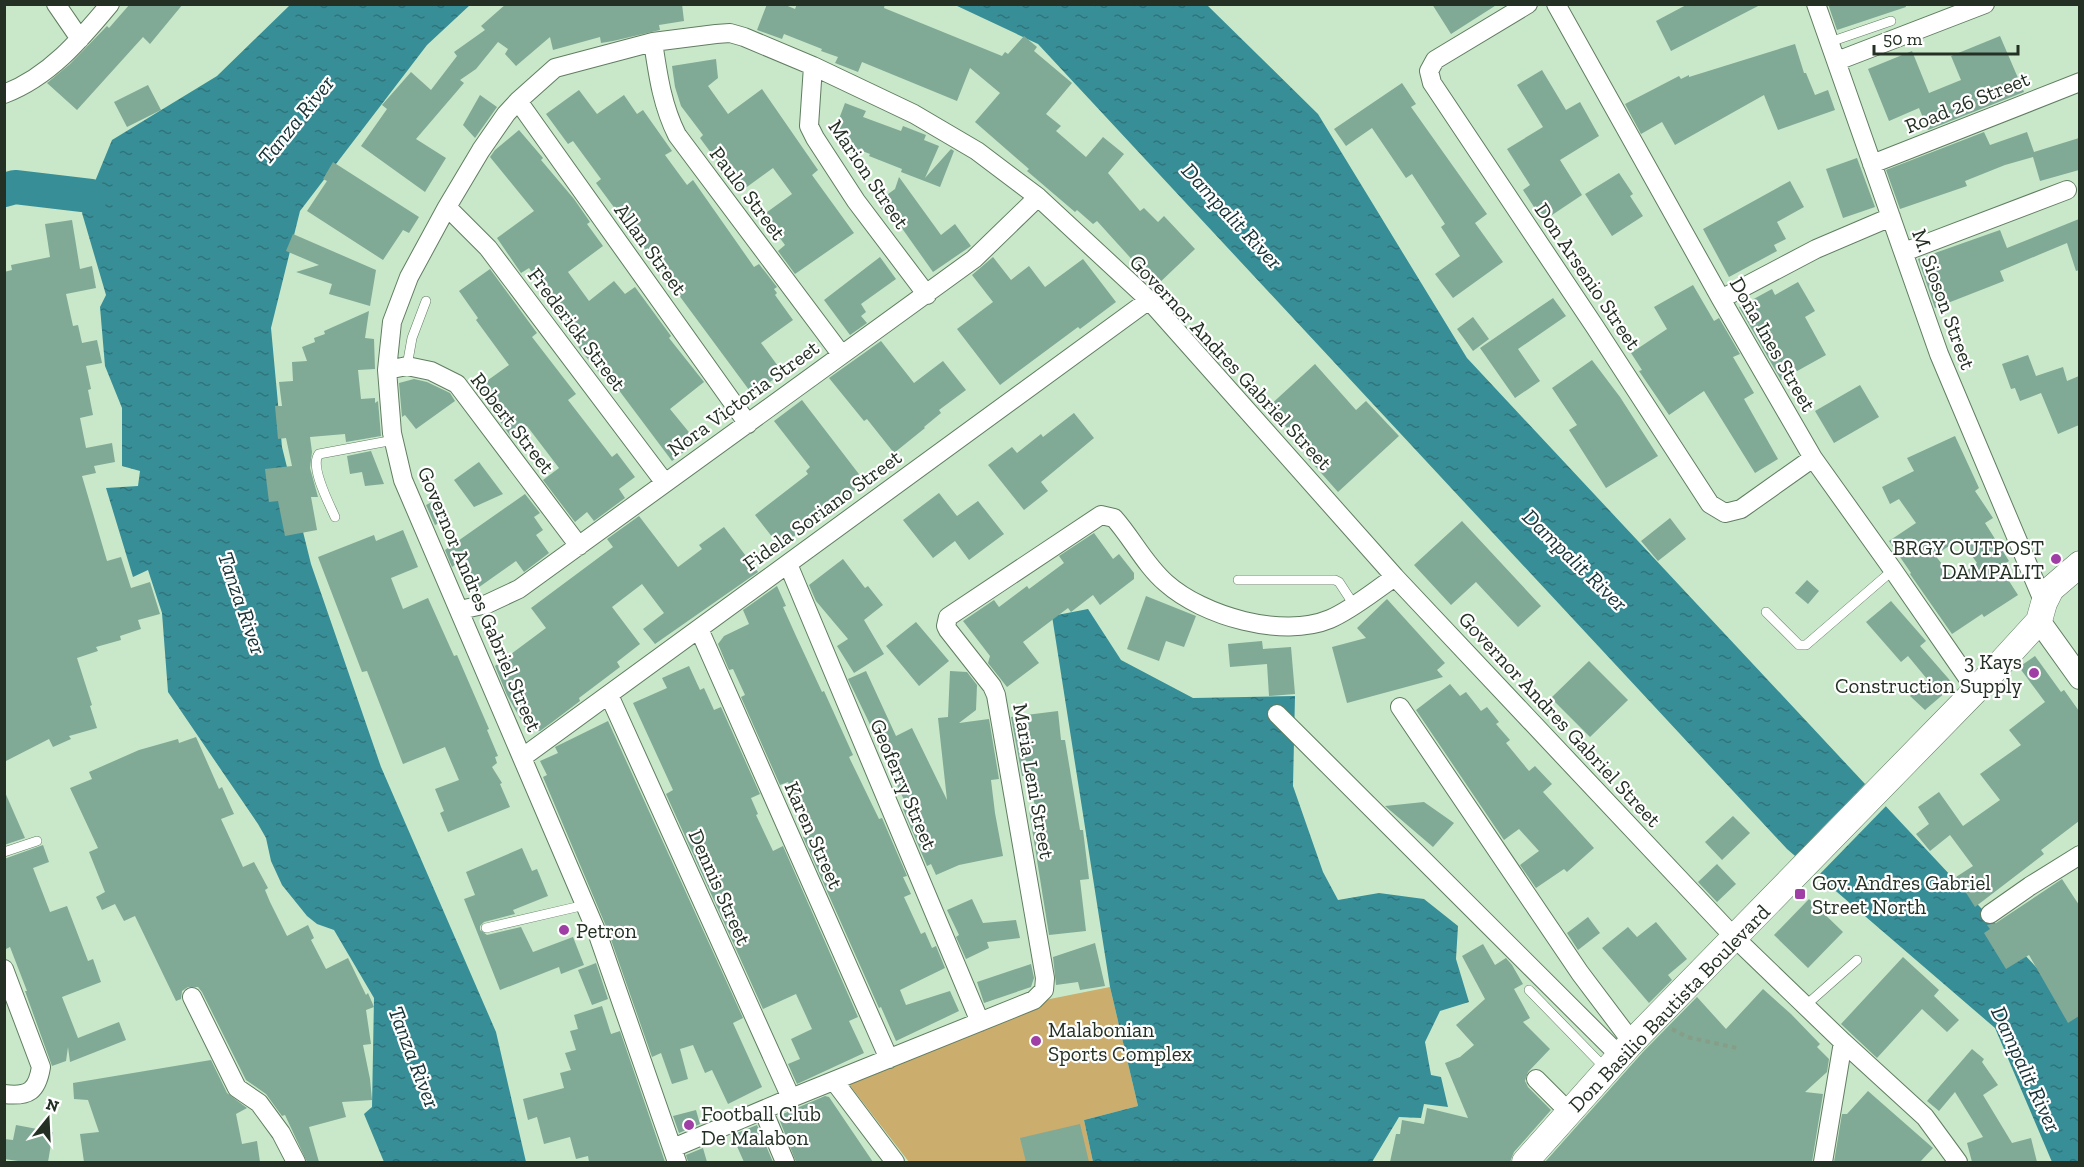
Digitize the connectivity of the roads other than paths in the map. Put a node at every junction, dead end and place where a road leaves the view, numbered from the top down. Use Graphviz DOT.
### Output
graph roads {
  1 [pos="56,4"];
  2 [pos="110,4"];
  3 [pos="1528,4"];
  4 [pos="1556,4"];
  5 [pos="1816,4"];
  6 [pos="1985,4"];
  7 [pos="1891,21"];
  8 [pos="80,39"];
  9 [pos="653,42"];
  10 [pos="1830,42"];
  11 [pos="1837,61"];
  12 [pos="813,66"];
  13 [pos="2079,82"];
  14 [pos="4,94"];
  15 [pos="518,101"];
  16 [pos="1872,164"];
  17 [pos="2067,190"];
  18 [pos="1038,197"];
  19 [pos="447,207"];
  20 [pos="1891,217"];
  21 [pos="1904,252"];
  22 [pos="927,295"];
  23 [pos="1721,299"];
  24 [pos="1149,300"];
  25 [pos="426,301"];
  26 [pos="841,354"];
  27 [pos="407,366"];
  28 [pos="387,370"];
  29 [pos="748,424"];
  30 [pos="394,440"];
  31 [pos="1813,458"];
  32 [pos="665,483"];
  33 [pos="335,517"];
  34 [pos="579,546"];
  35 [pos="788,564"];
  36 [pos="2079,564"];
  37 [pos="1893,570"];
  38 [pos="1395,577"];
  39 [pos="1238,580"];
  40 [pos="1354,605"];
  41 [pos="460,610"];
  42 [pos="1766,612"];
  43 [pos="2042,612"];
  44 [pos="699,629"];
  45 [pos="2079,678"];
  46 [pos="1976,690"];
  47 [pos="609,695"];
  48 [pos="1401,707"];
  49 [pos="1277,714"];
  50 [pos="523,758"];
  51 [pos="37,841"];
  52 [pos="4,852"];
  53 [pos="2079,855"];
  54 [pos="585,905"];
  55 [pos="1990,914"];
  56 [pos="486,928"];
  57 [pos="1734,938"];
  58 [pos="1857,960"];
  59 [pos="4,969"];
  60 [pos="1529,990"];
  61 [pos="192,998"];
  62 [pos="1805,1006"];
  63 [pos="980,1022"];
  64 [pos="1843,1042"];
  65 [pos="1620,1056"];
  66 [pos="889,1059"];
  67 [pos="1536,1079"];
  68 [pos="834,1081"];
  69 [pos="4,1094"];
  70 [pos="791,1098"];
  71 [pos="763,1110"];
  72 [pos="1569,1112"];
  73 [pos="675,1155"];
  74 [pos="296,1162"];
  75 [pos="785,1162"];
  76 [pos="896,1162"];
  77 [pos="1525,1162"];
  78 [pos="1822,1162"];
  79 [pos="1958,1162"];
  1 -- 8 [label="street"];
  2 -- 8 [label="street"];
  3 -- 31 [label="street, Don Arsenio Street"];
  4 -- 23 [label="street, Doña Ines Street"];
  5 -- 10 [label="street, M. Sioson Street"];
  6 -- 11 [label="street"];
  7 -- 10 [label="lane"];
  8 -- 14 [label="street"];
  9 -- 12 [label="street, Governor Andres Gabriel Street"];
  9 -- 15 [label="street, Governor Andres Gabriel Street"];
  9 -- 26 [label="street, Paulo Street"];
  10 -- 11 [label="street, M. Sioson Street"];
  11 -- 16 [label="street, M. Sioson Street"];
  12 -- 18 [label="street, Governor Andres Gabriel Street"];
  12 -- 22 [label="street, Marion Street"];
  13 -- 16 [label="street, Road 26 Street"];
  15 -- 19 [label="street, Governor Andres Gabriel Street"];
  15 -- 29 [label="street, Allan Street"];
  16 -- 20 [label="street, M. Sioson Street"];
  17 -- 21 [label="street"];
  18 -- 22 [label="street, Nora Victoria Street"];
  18 -- 24 [label="street, Governor Andres Gabriel Street"];
  19 -- 28 [label="street, Governor Andres Gabriel Street"];
  19 -- 32 [label="street, Frederick Street"];
  20 -- 21 [label="street, M. Sioson Street"];
  20 -- 23 [label="street"];
  21 -- 43 [label="street, M. Sioson Street"];
  22 -- 26 [label="street, Nora Victoria Street"];
  23 -- 31 [label="street, Doña Ines Street"];
  24 -- 35 [label="street, Fidela Soriano Street"];
  24 -- 38 [label="street, Governor Andres Gabriel Street"];
  25 -- 27 [label="lane"];
  26 -- 29 [label="street, Nora Victoria Street"];
  27 -- 28 [label="street, Robert Street"];
  27 -- 34 [label="street, Robert Street"];
  28 -- 30 [label="street, Governor Andres Gabriel Street"];
  29 -- 32 [label="street, Nora Victoria Street"];
  30 -- 33 [label="lane"];
  30 -- 41 [label="street, Governor Andres Gabriel Street"];
  31 -- 37 [label="street, Doña Ines Street"];
  32 -- 34 [label="street, Nora Victoria Street"];
  34 -- 41 [label="street, Nora Victoria Street"];
  35 -- 44 [label="street, Fidela Soriano Street"];
  35 -- 63 [label="street, Geoferry Street"];
  36 -- 43 [label="main road, Don Basilio Bautista Boulevard"];
  37 -- 42 [label="lane"];
  37 -- 46 [label="street, Doña Ines Street"];
  38 -- 40 [label="street, Maria Leni Street"];
  38 -- 57 [label="street, Governor Andres Gabriel Street"];
  39 -- 40 [label="lane"];
  40 -- 63 [label="street, Maria Leni Street"];
  41 -- 50 [label="street, Governor Andres Gabriel Street"];
  43 -- 45 [label="street"];
  43 -- 46 [label="main road, Don Basilio Bautista Boulevard"];
  44 -- 47 [label="street, Fidela Soriano Street"];
  44 -- 66 [label="street, Karen Street"];
  46 -- 57 [label="main road, Don Basilio Bautista Boulevard"];
  47 -- 50 [label="street, Fidela Soriano Street"];
  47 -- 70 [label="street, Dennis Street"];
  48 -- 65 [label="street"];
  49 -- 65 [label="street"];
  50 -- 54 [label="street, Governor Andres Gabriel Street"];
  51 -- 52 [label="lane"];
  53 -- 55 [label="street"];
  54 -- 56 [label="lane"];
  54 -- 73 [label="street, Governor Andres Gabriel Street"];
  57 -- 62 [label="street, Governor Andres Gabriel Street"];
  57 -- 65 [label="main road, Don Basilio Bautista Boulevard"];
  58 -- 62 [label="lane"];
  59 -- 69 [label="street"];
  60 -- 65 [label="lane"];
  61 -- 74 [label="street"];
  62 -- 64 [label="street, Governor Andres Gabriel Street"];
  63 -- 66 [label="street, Maria Leni Street"];
  64 -- 78 [label="street"];
  64 -- 79 [label="street, Governor Andres Gabriel Street"];
  65 -- 72 [label="main road, Don Basilio Bautista Boulevard"];
  66 -- 68 [label="street, Maria Leni Street"];
  67 -- 72 [label="street"];
  68 -- 70 [label="street, Maria Leni Street"];
  68 -- 76 [label="street"];
  70 -- 71 [label="street, Maria Leni Street"];
  71 -- 73 [label="street, Maria Leni Street"];
  71 -- 75 [label="street"];
  72 -- 77 [label="main road, Don Basilio Bautista Boulevard"];
}
